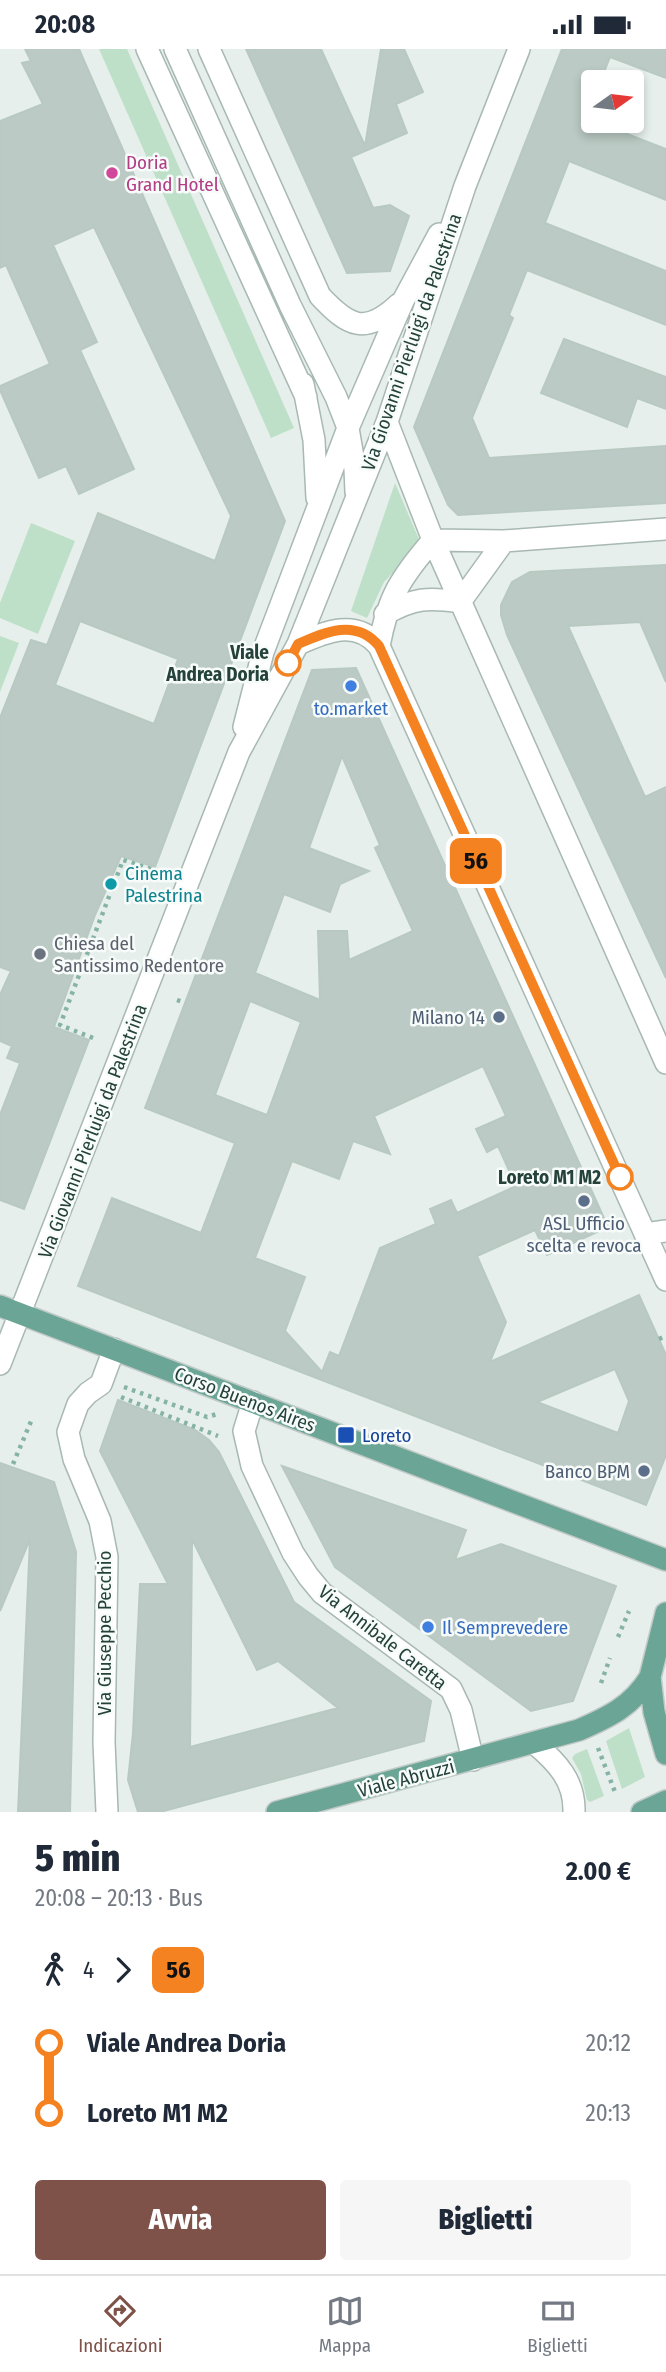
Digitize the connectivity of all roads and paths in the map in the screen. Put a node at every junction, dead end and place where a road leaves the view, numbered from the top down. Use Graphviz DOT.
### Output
graph roads {
  1 [pos="147,49"];
  2 [pos="175,49"];
  3 [pos="209,49"];
  4 [pos="519,49"];
  5 [pos="465,186"];
  6 [pos="403,301"];
  7 [pos="290,305"];
  8 [pos="306,397"];
  9 [pos="387,422"];
  10 [pos="348,428"];
  11 [pos="356,498"];
  12 [pos="317,514"];
  13 [pos="666,529"];
  14 [pos="433,540"];
  15 [pos="504,541"];
  16 [pos="460,602"];
  17 [pos="385,614"];
  18 [pos="298,644"];
  19 [pos="379,646"];
  20 [pos="239,752"];
  21 [pos="157,871"];
  22 [pos="177,1000"];
  23 [pos="185,1003"];
  24 [pos="93,1038"];
  25 [pos="666,1063"];
  26 [pos="656,1232"];
  27 [pos="666,1280"];
  28 [pos="0,1306"];
  29 [pos="20,1314"];
  30 [pos="666,1336"];
  31 [pos="659,1339"];
  32 [pos="114,1349"];
  33 [pos="0,1364"];
  34 [pos="119,1397"];
  35 [pos="253,1402"];
  36 [pos="32,1419"];
  37 [pos="218,1436"];
  38 [pos="13,1464"];
  39 [pos="666,1560"];
  40 [pos="629,1611"];
  41 [pos="666,1613"];
  42 [pos="618,1637"];
  43 [pos="610,1658"];
  44 [pos="650,1678"];
  45 [pos="601,1683"];
  46 [pos="534,1743"];
  47 [pos="597,1744"];
  48 [pos="666,1754"];
  49 [pos="474,1760"];
  50 [pos="615,1792"];
  51 [pos="666,1801"];
  52 [pos="107,1812"];
  53 [pos="277,1812"];
  54 [pos="574,1812"];
  55 [pos="642,1812"];
  1 -- 8 [label="street"];
  2 -- 7 [label="street"];
  3 -- 6 [label="street"];
  4 -- 5 [label="street, Via Giovanni Pierluigi da Palestrina"];
  5 -- 6 [label="street, Via Giovanni Pierluigi da Palestrina"];
  5 -- 9 [label="street, Via Giovanni Pierluigi da Palestrina"];
  6 -- 10 [label="street, Via Giovanni Pierluigi da Palestrina"];
  7 -- 8 [label="street"];
  7 -- 10 [label="street"];
  8 -- 12 [label="street"];
  9 -- 11 [label="street, Via Giovanni Pierluigi da Palestrina"];
  9 -- 14 [label="street"];
  10 -- 11 [label="street, Via Giovanni Pierluigi da Palestrina"];
  10 -- 12 [label="street, Via Giovanni Pierluigi da Palestrina"];
  11 -- 18 [label="street, Via Giovanni Pierluigi da Palestrina"];
  12 -- 20 [label="street, Via Giovanni Pierluigi da Palestrina"];
  13 -- 15 [label="street"];
  14 -- 15 [label="street"];
  14 -- 16 [label="street"];
  14 -- 17 [label="street"];
  15 -- 16 [label="street"];
  16 -- 17 [label="street"];
  16 -- 25 [label="street"];
  17 -- 19 [label="street"];
  18 -- 19 [label="street"];
  18 -- 20 [label="street, Via Giovanni Pierluigi da Palestrina"];
  19 -- 26 [label="street"];
  20 -- 29 [label="street, Via Giovanni Pierluigi da Palestrina"];
  21 -- 24 [label="path"];
  22 -- 23 [label="path"];
  26 -- 27 [label="street"];
  28 -- 29 [label="main road, Corso Buenos Aires"];
  29 -- 32 [label="main road, Corso Buenos Aires"];
  29 -- 33 [label="street, Via Giovanni Pierluigi da Palestrina"];
  30 -- 31 [label="path"];
  32 -- 35 [label="main road, Corso Buenos Aires"];
  32 -- 52 [label="street, Via Giuseppe Pecchio"];
  34 -- 37 [label="path"];
  35 -- 39 [label="main road, Corso Buenos Aires"];
  35 -- 49 [label="street, Via Annibale Caretta"];
  36 -- 38 [label="path"];
  40 -- 42 [label="path"];
  41 -- 44 [label="main road"];
  43 -- 45 [label="path"];
  44 -- 46 [label="main road, Viale Abruzzi"];
  44 -- 48 [label="main road"];
  46 -- 49 [label="main road, Viale Abruzzi"];
  46 -- 54 [label="street"];
  47 -- 50 [label="path"];
  49 -- 53 [label="main road, Viale Abruzzi"];
  51 -- 55 [label="main road"];
}
